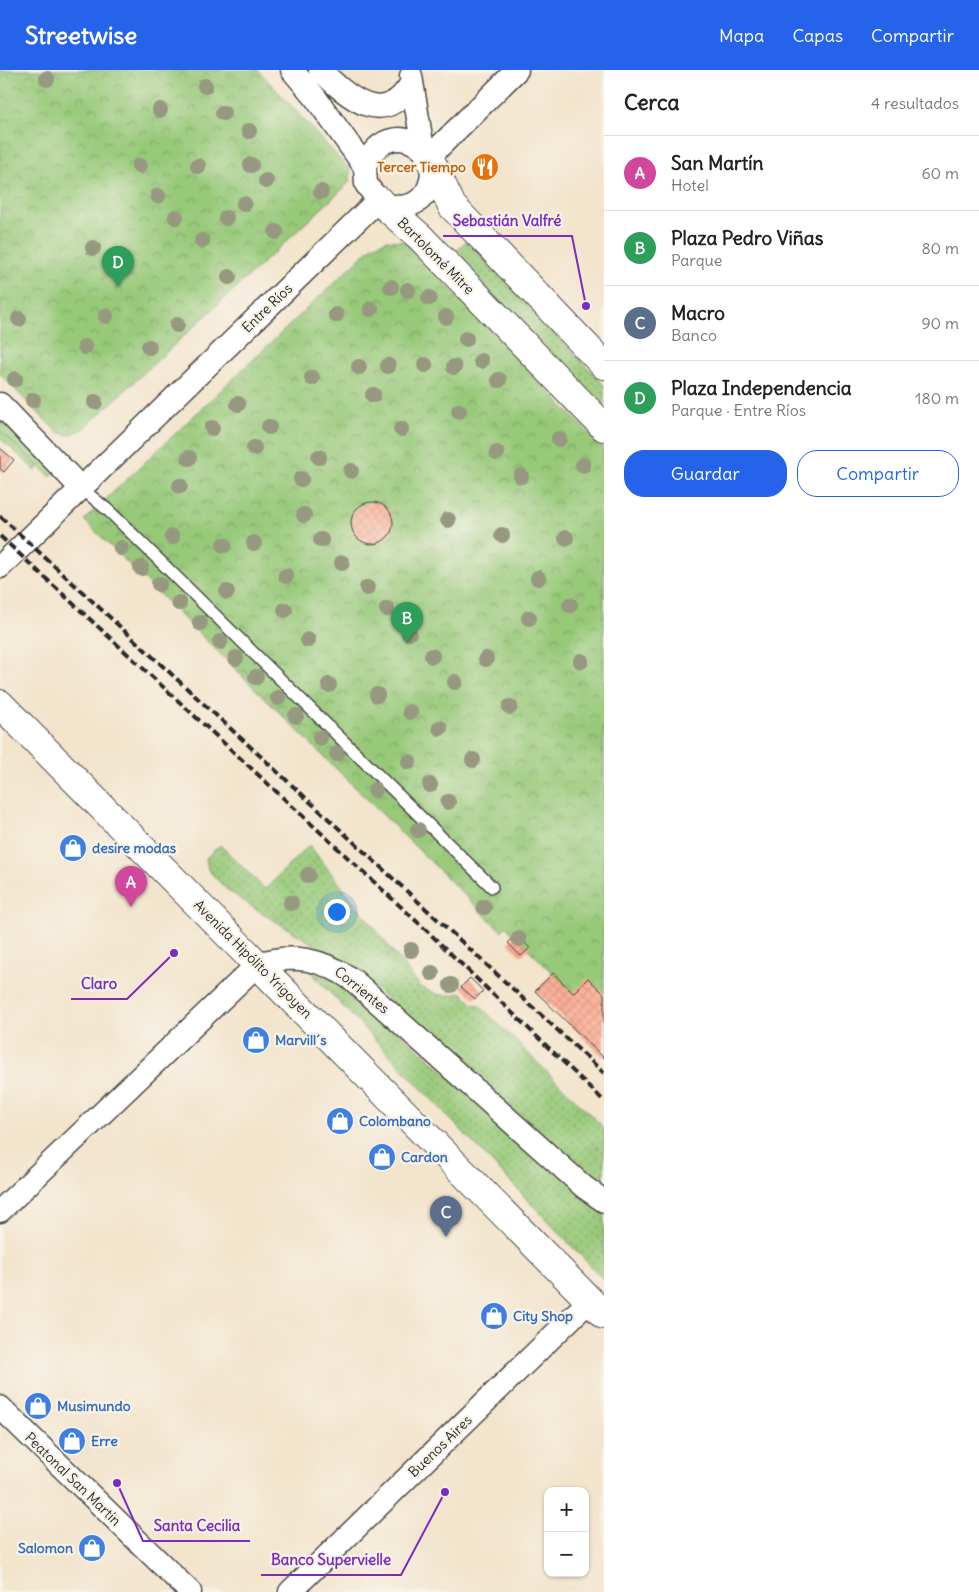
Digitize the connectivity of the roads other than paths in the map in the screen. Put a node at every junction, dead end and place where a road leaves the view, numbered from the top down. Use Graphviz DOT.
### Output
graph roads {
  1 [pos="292,70"];
  2 [pos="320,70"];
  3 [pos="517,70"];
  4 [pos="411,76"];
  5 [pos="426,153"];
  6 [pos="365,167"];
  7 [pos="378,200"];
  8 [pos="604,365"];
  9 [pos="0,404"];
  10 [pos="604,427"];
  11 [pos="82,488"];
  12 [pos="0,567"];
  13 [pos="0,704"];
  14 [pos="492,887"];
  15 [pos="258,964"];
  16 [pos="604,1201"];
  17 [pos="0,1211"];
  18 [pos="597,1307"];
  19 [pos="0,1407"];
  20 [pos="190,1592"];
  21 [pos="290,1592"];
  1 -- 6 [label="street, Bartolomé Mitre"];
  2 -- 4 [label="street"];
  3 -- 5 [label="street"];
  4 -- 5 [label="street"];
  5 -- 6 [label="street"];
  5 -- 7 [label="street"];
  5 -- 8 [label="main road"];
  6 -- 7 [label="street, Bartolomé Mitre"];
  7 -- 10 [label="main road, Bartolomé Mitre"];
  7 -- 11 [label="street, Entre Ríos"];
  9 -- 11 [label="street"];
  11 -- 12 [label="street, Entre Ríos"];
  11 -- 14 [label="lane"];
  13 -- 15 [label="main road, Avenida Hipólito Yrigoyen"];
  15 -- 16 [label="street, Corrientes"];
  15 -- 17 [label="street, Corrientes"];
  15 -- 18 [label="main road, Avenida Hipólito Yrigoyen"];
  18 -- 21 [label="street, Buenos Aires"];
  19 -- 20 [label="street, Peatonal San Martín"];
}
